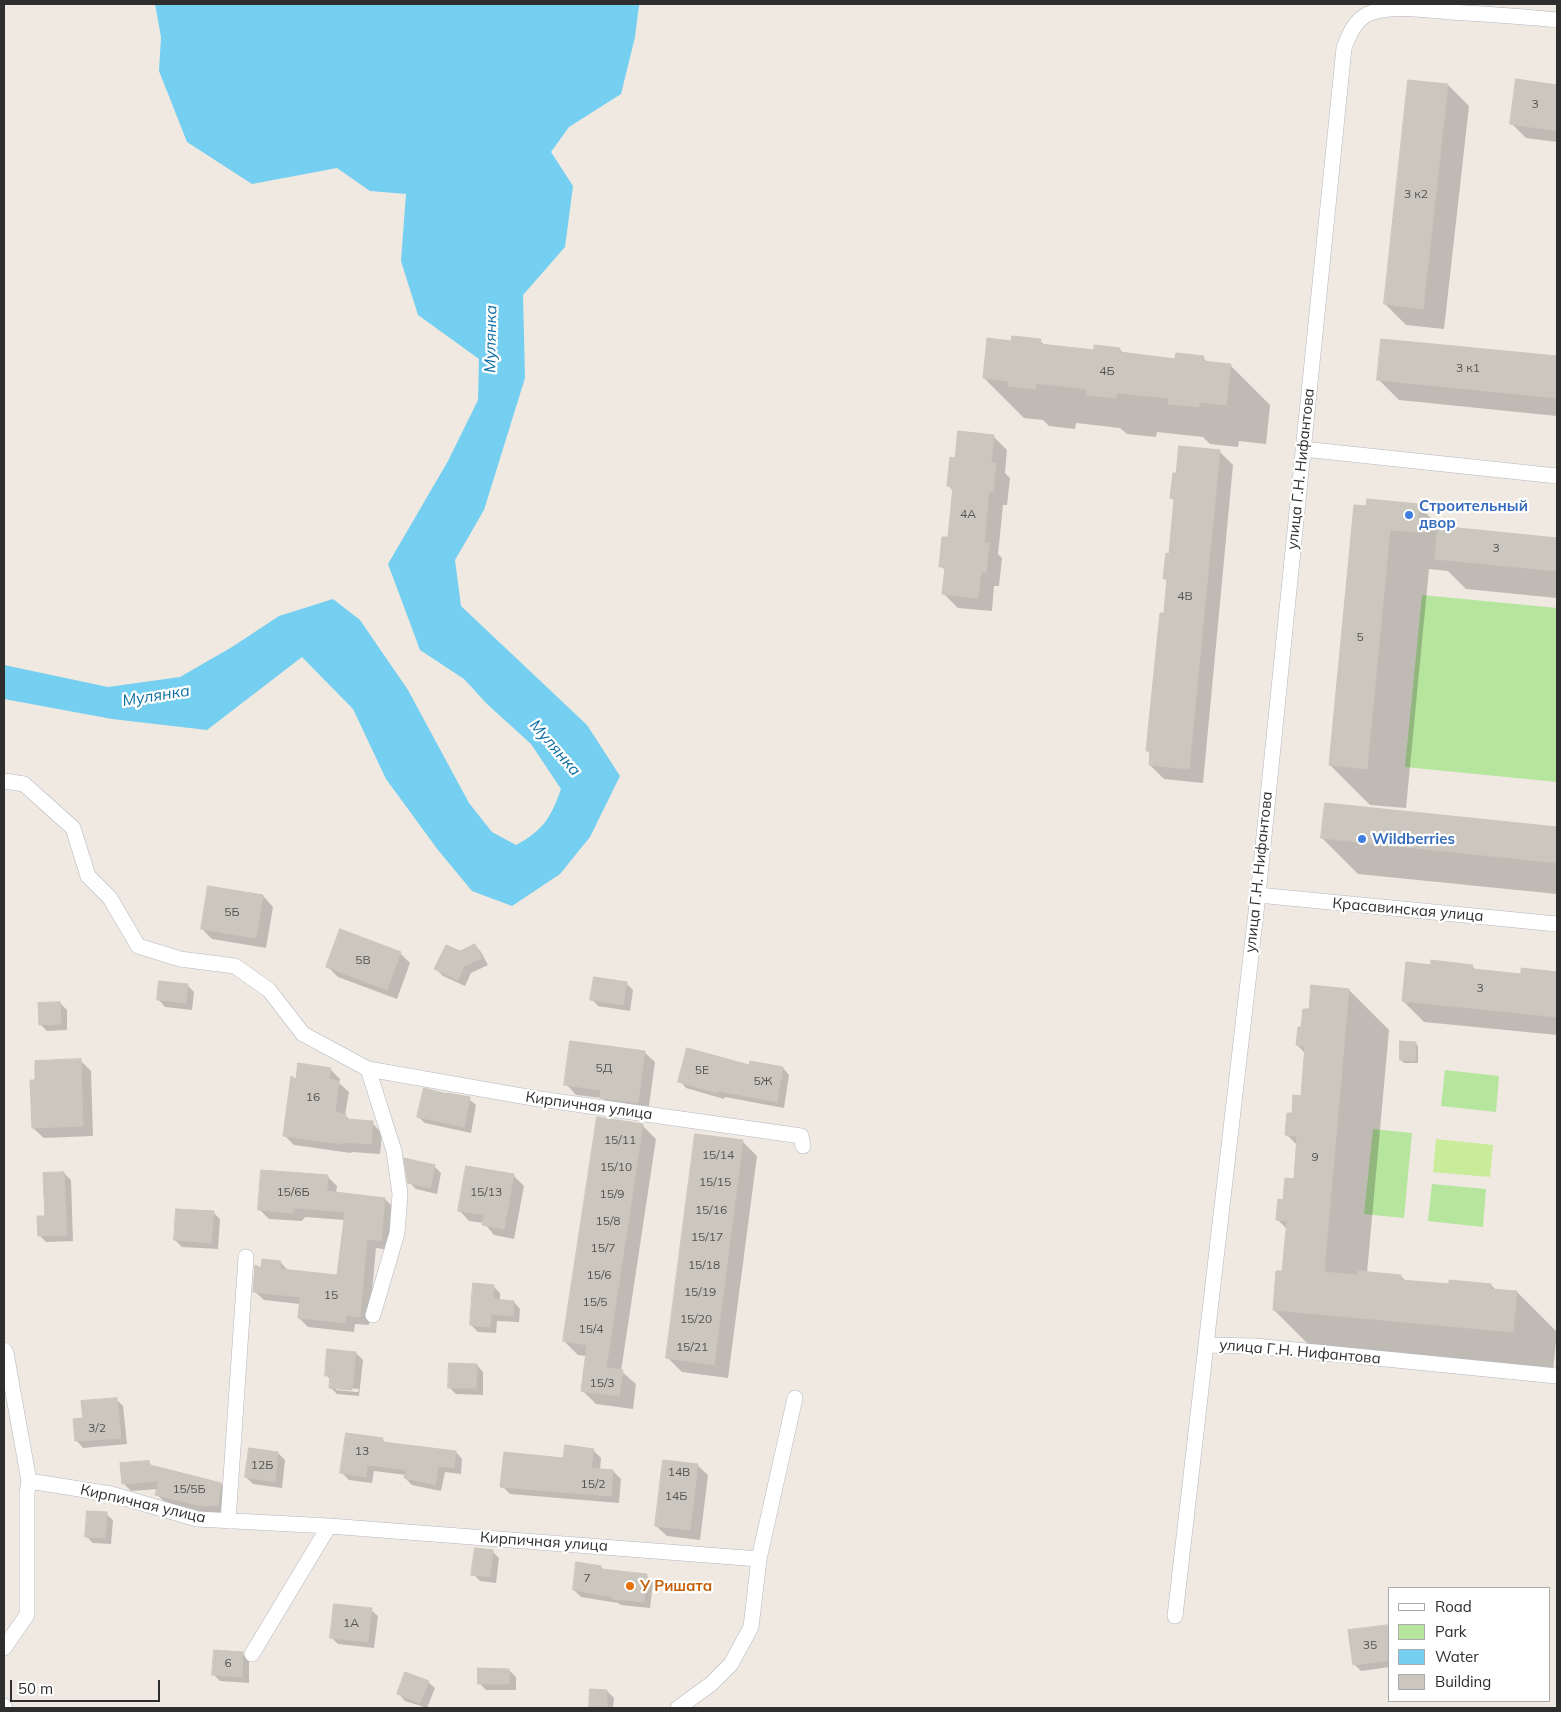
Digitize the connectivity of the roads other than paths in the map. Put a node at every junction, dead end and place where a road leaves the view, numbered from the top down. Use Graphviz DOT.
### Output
graph roads {
  1 [pos="1557,20"];
  2 [pos="1303,449"];
  3 [pos="1557,476"];
  4 [pos="4,781"];
  5 [pos="1258,895"];
  6 [pos="1557,924"];
  7 [pos="368,1069"];
  8 [pos="803,1146"];
  9 [pos="246,1257"];
  10 [pos="373,1315"];
  11 [pos="1206,1345"];
  12 [pos="4,1350"];
  13 [pos="1557,1376"];
  14 [pos="795,1398"];
  15 [pos="28,1480"];
  16 [pos="228,1521"];
  17 [pos="329,1526"];
  18 [pos="759,1559"];
  19 [pos="1175,1616"];
  20 [pos="4,1648"];
  21 [pos="252,1654"];
  22 [pos="678,1708"];
  1 -- 2 [label="street, улица Г.Н. Нифантова"];
  2 -- 3 [label="street"];
  2 -- 5 [label="street, улица Г.Н. Нифантова"];
  4 -- 7 [label="street, Кирпичная улица"];
  5 -- 6 [label="street, Красавинская улица"];
  5 -- 11 [label="street, улица Г.Н. Нифантова"];
  7 -- 8 [label="street, Кирпичная улица"];
  7 -- 10 [label="street"];
  9 -- 16 [label="street, Кирпичная улица"];
  11 -- 13 [label="street, улица Г.Н. Нифантова"];
  11 -- 19 [label="street"];
  12 -- 15 [label="street"];
  14 -- 18 [label="street"];
  15 -- 16 [label="street, Кирпичная улица"];
  15 -- 20 [label="street"];
  16 -- 17 [label="street, Кирпичная улица"];
  17 -- 18 [label="street, Кирпичная улица"];
  17 -- 21 [label="street"];
  18 -- 22 [label="street"];
}
